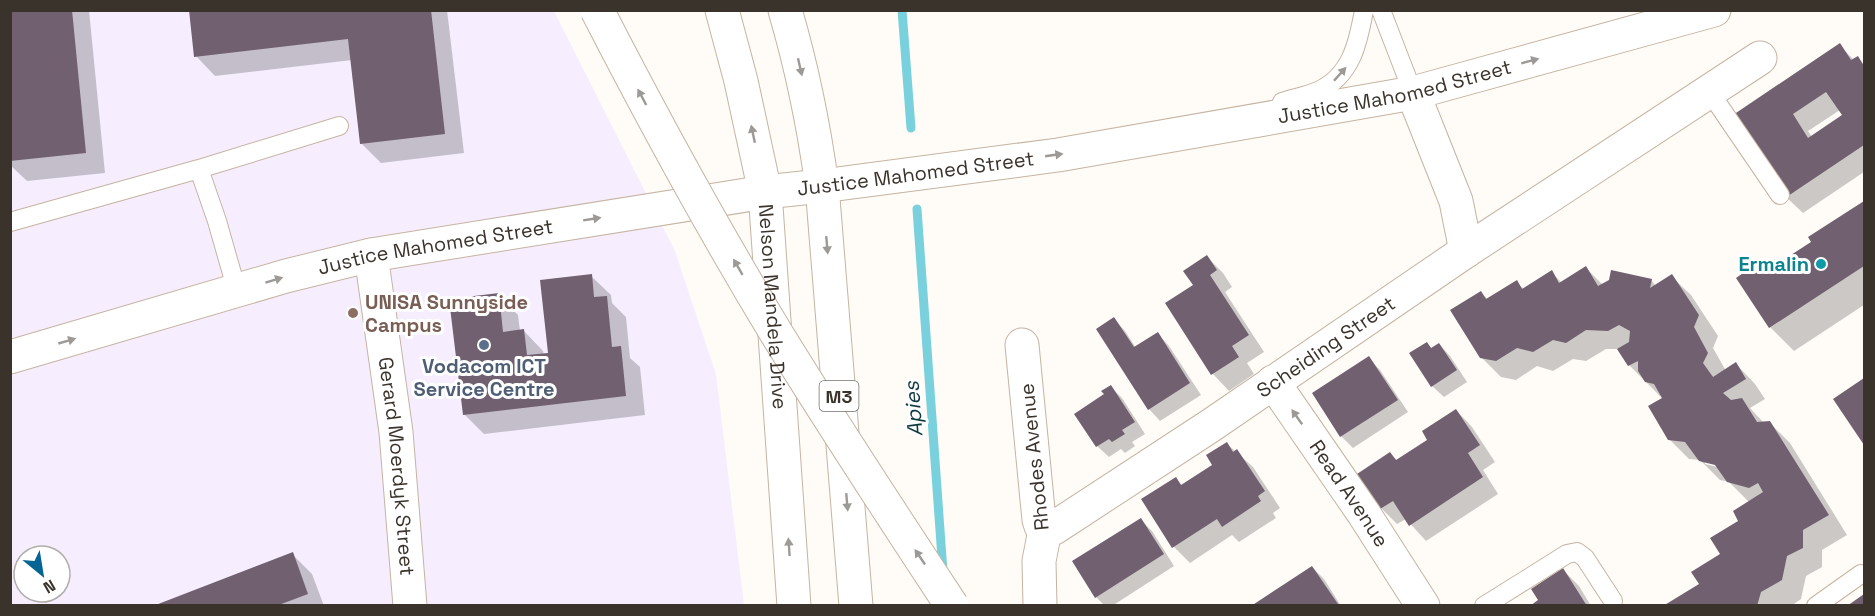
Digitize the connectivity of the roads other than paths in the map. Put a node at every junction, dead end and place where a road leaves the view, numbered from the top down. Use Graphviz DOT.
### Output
graph roads {
  1 [pos="597,10"];
  2 [pos="722,10"];
  3 [pos="785,10"];
  4 [pos="1364,10"];
  5 [pos="1381,10"];
  6 [pos="1714,10"];
  7 [pos="1760,58"];
  8 [pos="1709,91"];
  9 [pos="1413,93"];
  10 [pos="339,126"];
  11 [pos="1147,140"];
  12 [pos="199,169"];
  13 [pos="822,186"];
  14 [pos="765,192"];
  15 [pos="1780,195"];
  16 [pos="10,222"];
  17 [pos="1466,251"];
  18 [pos="371,255"];
  19 [pos="237,291"];
  20 [pos="1022,345"];
  21 [pos="10,357"];
  22 [pos="1273,382"];
  23 [pos="1045,530"];
  24 [pos="1861,574"];
  25 [pos="1613,601"];
  26 [pos="410,606"];
  27 [pos="794,606"];
  28 [pos="856,606"];
  29 [pos="952,606"];
  30 [pos="1040,606"];
  31 [pos="1423,606"];
  32 [pos="1484,606"];
  33 [pos="1816,606"];
  29 -- 1 [label="main road, one-way, bridge"];
  14 -- 2 [label="main road, Nelson Mandela Drive, one-way"];
  3 -- 13 [label="main road, M3, one-way"];
  11 -- 4 [label="lane, one-way"];
  5 -- 9 [label="lane"];
  9 -- 6 [label="main road, Justice Mahomed Street, one-way"];
  7 -- 8 [label="main road, Scheiding Street"];
  8 -- 15 [label="lane"];
  8 -- 17 [label="main road, Scheiding Street"];
  9 -- 11 [label="main road, Justice Mahomed Street"];
  9 -- 17 [label="main road"];
  10 -- 12 [label="lane"];
  13 -- 11 [label="main road, Justice Mahomed Street, one-way"];
  12 -- 16 [label="lane"];
  12 -- 19 [label="lane"];
  13 -- 14 [label="main road, Justice Mahomed Street"];
  13 -- 28 [label="main road, M3, one-way"];
  18 -- 14 [label="main road, Justice Mahomed Street, one-way"];
  27 -- 14 [label="main road, Nelson Mandela Drive, one-way"];
  17 -- 22 [label="main road, Scheiding Street"];
  19 -- 18 [label="main road, Justice Mahomed Street, one-way"];
  18 -- 26 [label="main road, Gerard Moerdyk Street"];
  21 -- 19 [label="main road, Justice Mahomed Street, one-way"];
  20 -- 23 [label="main road, Rhodes Avenue"];
  22 -- 23 [label="main road, Scheiding Street"];
  31 -- 22 [label="main road, Read Avenue, one-way"];
  23 -- 30 [label="main road, Rhodes Avenue"];
  24 -- 33 [label="lane"];
  25 -- 32 [label="lane"];
}
